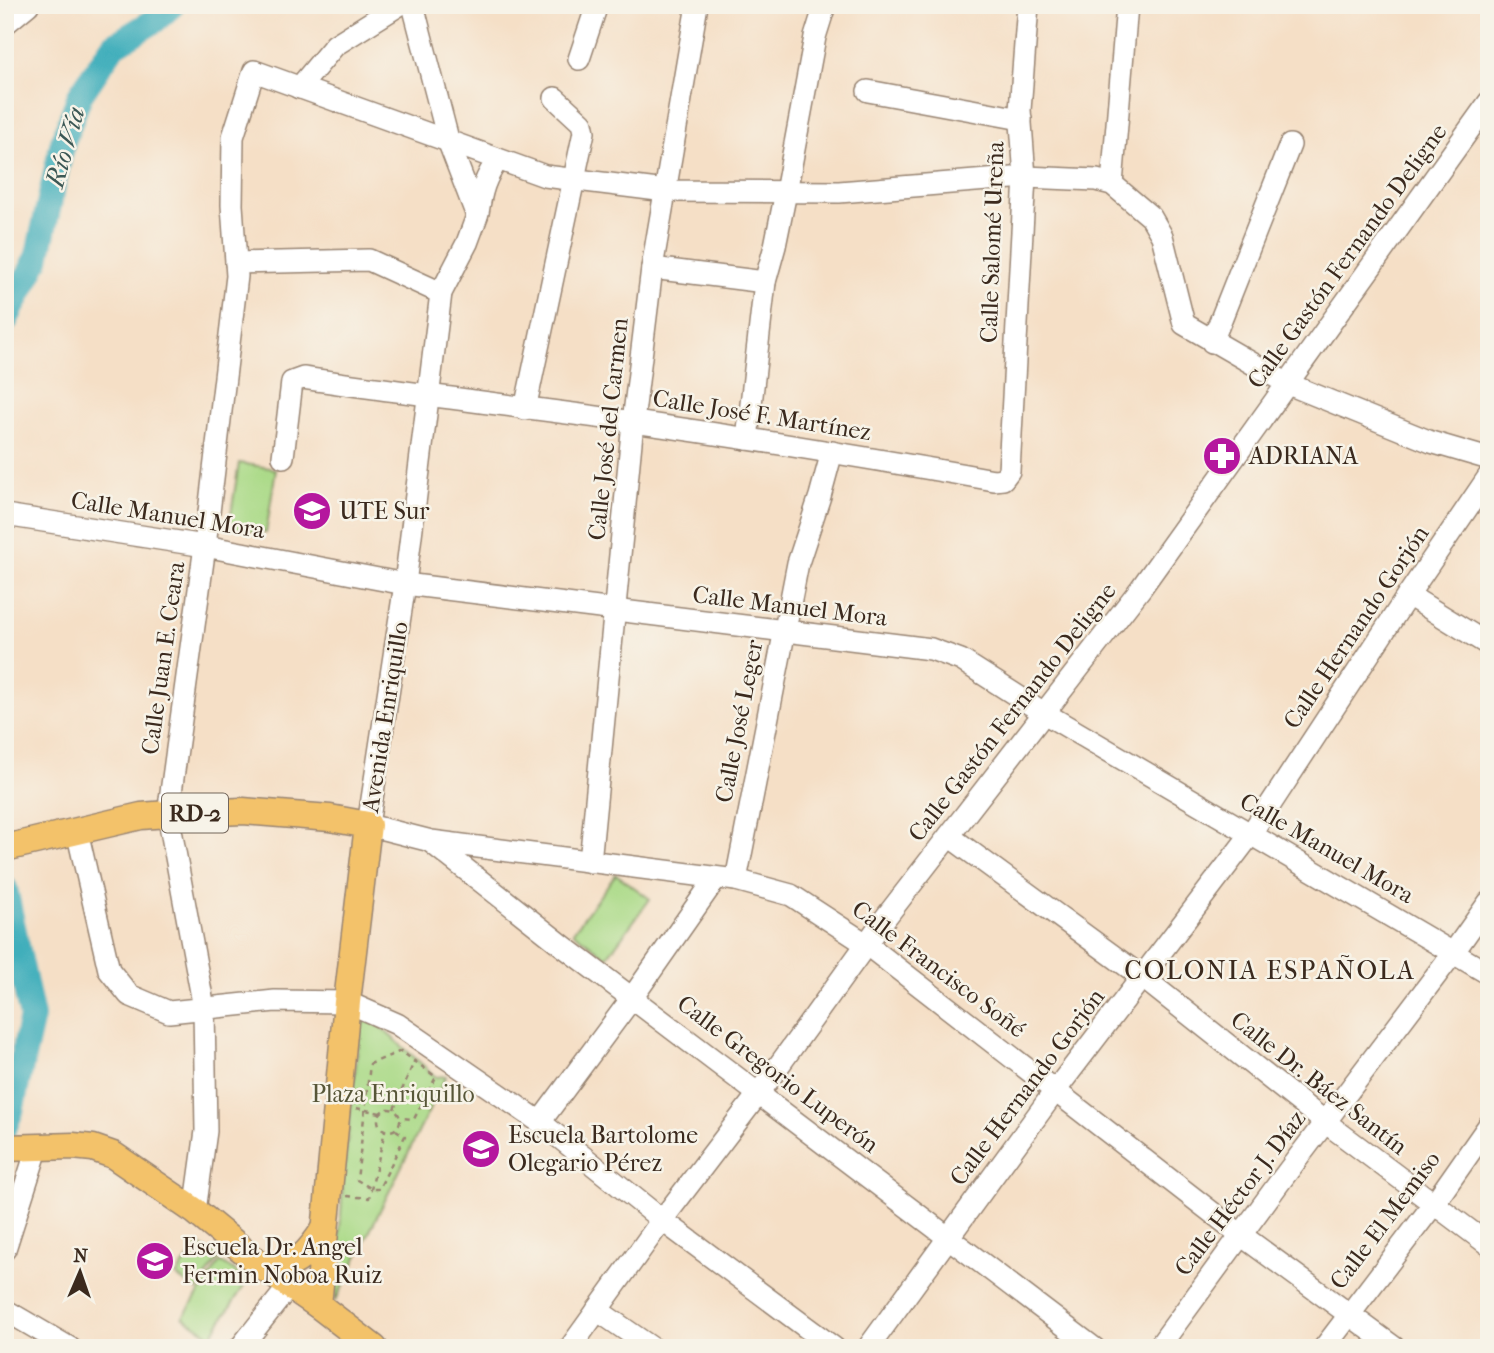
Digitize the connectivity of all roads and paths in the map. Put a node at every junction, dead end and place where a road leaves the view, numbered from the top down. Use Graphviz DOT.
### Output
graph roads {
  1 [pos="27,5"];
  2 [pos="399,5"];
  3 [pos="413,5"];
  4 [pos="597,5"];
  5 [pos="697,5"];
  6 [pos="825,5"];
  7 [pos="1028,5"];
  8 [pos="1127,5"];
  9 [pos="5,24"];
  10 [pos="579,59"];
  11 [pos="299,88"];
  12 [pos="868,91"];
  13 [pos="555,98"];
  14 [pos="1489,102"];
  15 [pos="1021,119"];
  16 [pos="1482,124"];
  17 [pos="449,143"];
  18 [pos="1290,145"];
  19 [pos="498,160"];
  20 [pos="1025,177"];
  21 [pos="572,179"];
  22 [pos="1112,184"];
  23 [pos="666,191"];
  24 [pos="786,192"];
  25 [pos="477,216"];
  26 [pos="236,263"];
  27 [pos="652,268"];
  28 [pos="765,282"];
  29 [pos="442,293"];
  30 [pos="1212,342"];
  31 [pos="1288,384"];
  32 [pos="428,397"];
  33 [pos="525,409"];
  34 [pos="633,422"];
  35 [pos="747,439"];
  36 [pos="832,452"];
  37 [pos="283,457"];
  38 [pos="1489,459"];
  39 [pos="1489,476"];
  40 [pos="1003,479"];
  41 [pos="5,515"];
  42 [pos="205,546"];
  43 [pos="405,584"];
  44 [pos="1408,595"];
  45 [pos="615,611"];
  46 [pos="783,632"];
  47 [pos="1489,645"];
  48 [pos="1044,713"];
  49 [pos="168,814"];
  50 [pos="368,825"];
  51 [pos="78,831"];
  52 [pos="1251,834"];
  53 [pos="948,836"];
  54 [pos="431,841"];
  55 [pos="15,846"];
  56 [pos="590,862"];
  57 [pos="726,879"];
  58 [pos="1489,902"];
  59 [pos="866,944"];
  60 [pos="1454,953"];
  61 [pos="1489,974"];
  62 [pos="1142,976"];
  63 [pos="632,998"];
  64 [pos="347,1002"];
  65 [pos="204,1008"];
  66 [pos="414,1062"];
  67 [pos="1055,1091"];
  68 [pos="759,1093"];
  69 [pos="354,1108"];
  70 [pos="394,1109"];
  71 [pos="365,1110"];
  72 [pos="380,1113"];
  73 [pos="400,1118"];
  74 [pos="540,1122"];
  75 [pos="1325,1122"];
  76 [pos="1489,1125"];
  77 [pos="396,1129"];
  78 [pos="385,1131"];
  79 [pos="22,1147"];
  80 [pos="372,1189"];
  81 [pos="344,1196"];
  82 [pos="1433,1205"];
  83 [pos="195,1211"];
  84 [pos="662,1220"];
  85 [pos="326,1228"];
  86 [pos="1241,1235"];
  87 [pos="949,1237"];
  88 [pos="1489,1245"];
  89 [pos="5,1249"];
  90 [pos="267,1270"];
  91 [pos="290,1285"];
  92 [pos="318,1305"];
  93 [pos="5,1310"];
  94 [pos="597,1310"];
  95 [pos="1349,1312"];
  96 [pos="71,1348"];
  97 [pos="240,1348"];
  98 [pos="374,1348"];
  99 [pos="570,1348"];
  100 [pos="652,1348"];
  101 [pos="834,1348"];
  102 [pos="868,1348"];
  103 [pos="1094,1348"];
  104 [pos="1158,1348"];
  105 [pos="1324,1348"];
  106 [pos="1395,1348"];
  1 -- 9 [label="street"];
  2 -- 11 [label="street"];
  3 -- 17 [label="street"];
  4 -- 10 [label="street"];
  5 -- 23 [label="street, Calle José del Carmen"];
  6 -- 24 [label="street"];
  7 -- 15 [label="street, Calle Salomé Ureña"];
  8 -- 22 [label="street"];
  11 -- 17 [label="street"];
  11 -- 26 [label="street, Calle Juan E. Ceara"];
  12 -- 15 [label="street"];
  13 -- 21 [label="street"];
  14 -- 16 [label="street, Calle Gastón Fernando Deligne"];
  15 -- 20 [label="street, Calle Salomé Ureña"];
  16 -- 31 [label="street, Calle Gastón Fernando Deligne"];
  17 -- 19 [label="street"];
  17 -- 25 [label="street"];
  18 -- 30 [label="street"];
  19 -- 21 [label="street"];
  19 -- 25 [label="street, Avenida Enriquillo"];
  20 -- 22 [label="street"];
  20 -- 24 [label="street"];
  20 -- 40 [label="street, Calle Salomé Ureña"];
  21 -- 23 [label="street"];
  21 -- 33 [label="street"];
  22 -- 30 [label="street"];
  23 -- 24 [label="street"];
  23 -- 27 [label="street, Calle José del Carmen"];
  24 -- 28 [label="street"];
  25 -- 29 [label="street, Avenida Enriquillo"];
  26 -- 29 [label="street"];
  26 -- 42 [label="street, Calle Juan E. Ceara"];
  27 -- 28 [label="street"];
  27 -- 34 [label="street, Calle José del Carmen"];
  28 -- 35 [label="street"];
  29 -- 32 [label="street, Avenida Enriquillo"];
  30 -- 31 [label="street"];
  31 -- 38 [label="street"];
  31 -- 48 [label="street, Calle Gastón Fernando Deligne"];
  32 -- 33 [label="street, Calle José F. Martínez"];
  32 -- 37 [label="street, Calle José F. Martínez"];
  32 -- 43 [label="street, Avenida Enriquillo"];
  33 -- 34 [label="street, Calle José F. Martínez"];
  34 -- 35 [label="street, Calle José F. Martínez"];
  34 -- 45 [label="street, Calle José del Carmen"];
  35 -- 36 [label="street, Calle José F. Martínez"];
  36 -- 40 [label="street, Calle José F. Martínez"];
  36 -- 46 [label="street, Calle José Leger"];
  39 -- 44 [label="street, Calle Hernando Gorjón"];
  41 -- 42 [label="street, Calle Manuel Mora"];
  42 -- 43 [label="street, Calle Manuel Mora"];
  42 -- 49 [label="street, Calle Juan E. Ceara"];
  43 -- 45 [label="street, Calle Manuel Mora"];
  43 -- 50 [label="street, Avenida Enriquillo"];
  44 -- 47 [label="street"];
  44 -- 52 [label="street, Calle Hernando Gorjón"];
  45 -- 46 [label="street, Calle Manuel Mora"];
  45 -- 56 [label="street, Calle José del Carmen"];
  46 -- 48 [label="street, Calle Manuel Mora"];
  46 -- 57 [label="street, Calle José Leger"];
  48 -- 52 [label="street, Calle Manuel Mora"];
  48 -- 53 [label="street, Calle Gastón Fernando Deligne"];
  49 -- 50 [label="main road, RD-2"];
  49 -- 51 [label="main road, RD-2"];
  49 -- 65 [label="street, Calle Juan E. Ceara"];
  50 -- 54 [label="street, Calle Francisco Soñé"];
  50 -- 64 [label="main road, Avenida Enriquillo"];
  51 -- 55 [label="main road, RD-2"];
  51 -- 65 [label="street"];
  52 -- 60 [label="street, Calle Manuel Mora"];
  52 -- 62 [label="street, Calle Hernando Gorjón"];
  53 -- 59 [label="street, Calle Gastón Fernando Deligne"];
  53 -- 62 [label="street, Calle Dr. Báez Santín"];
  54 -- 56 [label="street, Calle Francisco Soñé"];
  54 -- 63 [label="street, Calle Gregorio Luperón"];
  56 -- 57 [label="street, Calle Francisco Soñé"];
  57 -- 59 [label="street, Calle Francisco Soñé"];
  57 -- 63 [label="street, Calle José Leger"];
  58 -- 60 [label="street, Calle Héctor J. Díaz"];
  59 -- 67 [label="street, Calle Francisco Soñé"];
  59 -- 68 [label="street, Calle Gastón Fernando Deligne"];
  60 -- 61 [label="street, Calle Manuel Mora"];
  60 -- 75 [label="street, Calle Héctor J. Díaz"];
  62 -- 67 [label="street, Calle Hernando Gorjón"];
  62 -- 75 [label="street, Calle Dr. Báez Santín"];
  63 -- 68 [label="street, Calle Gregorio Luperón"];
  63 -- 74 [label="street, Calle José Leger"];
  64 -- 65 [label="street"];
  64 -- 74 [label="street"];
  64 -- 85 [label="main road, Avenida Enriquillo"];
  65 -- 83 [label="street, Calle Juan E. Ceara"];
  66 -- 70 [label="path"];
  66 -- 71 [label="path"];
  66 -- 73 [label="path"];
  67 -- 86 [label="street, Calle Francisco Soñé"];
  67 -- 87 [label="street, Calle Hernando Gorjón"];
  68 -- 84 [label="street, Calle Gastón Fernando Deligne"];
  68 -- 87 [label="street, Calle Gregorio Luperón"];
  69 -- 71 [label="path"];
  70 -- 72 [label="path"];
  70 -- 73 [label="path"];
  71 -- 72 [label="path"];
  71 -- 80 [label="path"];
  72 -- 78 [label="path"];
  73 -- 77 [label="path"];
  74 -- 84 [label="street"];
  75 -- 82 [label="street, Calle Dr. Báez Santín"];
  75 -- 86 [label="street, Calle Héctor J. Díaz"];
  76 -- 82 [label="street, Calle El Memiso"];
  77 -- 78 [label="path"];
  77 -- 80 [label="path"];
  78 -- 80 [label="path"];
  79 -- 83 [label="main road"];
  79 -- 89 [label="street"];
  80 -- 81 [label="path"];
  82 -- 88 [label="street, Calle Dr. Báez Santín"];
  82 -- 95 [label="street, Calle El Memiso"];
  83 -- 90 [label="main road"];
  84 -- 94 [label="street, Calle Gastón Fernando Deligne"];
  84 -- 101 [label="street"];
  85 -- 90 [label="main road"];
  85 -- 92 [label="main road, Avenida Enriquillo"];
  86 -- 95 [label="street, Calle Francisco Soñé"];
  86 -- 104 [label="street, Calle Héctor J. Díaz"];
  87 -- 102 [label="street, Calle Hernando Gorjón"];
  87 -- 103 [label="street, Calle Gregorio Luperón"];
  90 -- 91 [label="main road"];
  91 -- 92 [label="main road"];
  91 -- 97 [label="street"];
  92 -- 98 [label="main road"];
  93 -- 96 [label="street"];
  94 -- 99 [label="street, Calle Gastón Fernando Deligne"];
  94 -- 100 [label="street"];
  95 -- 105 [label="street, Calle El Memiso"];
  95 -- 106 [label="street, Calle Francisco Soñé"];
}
